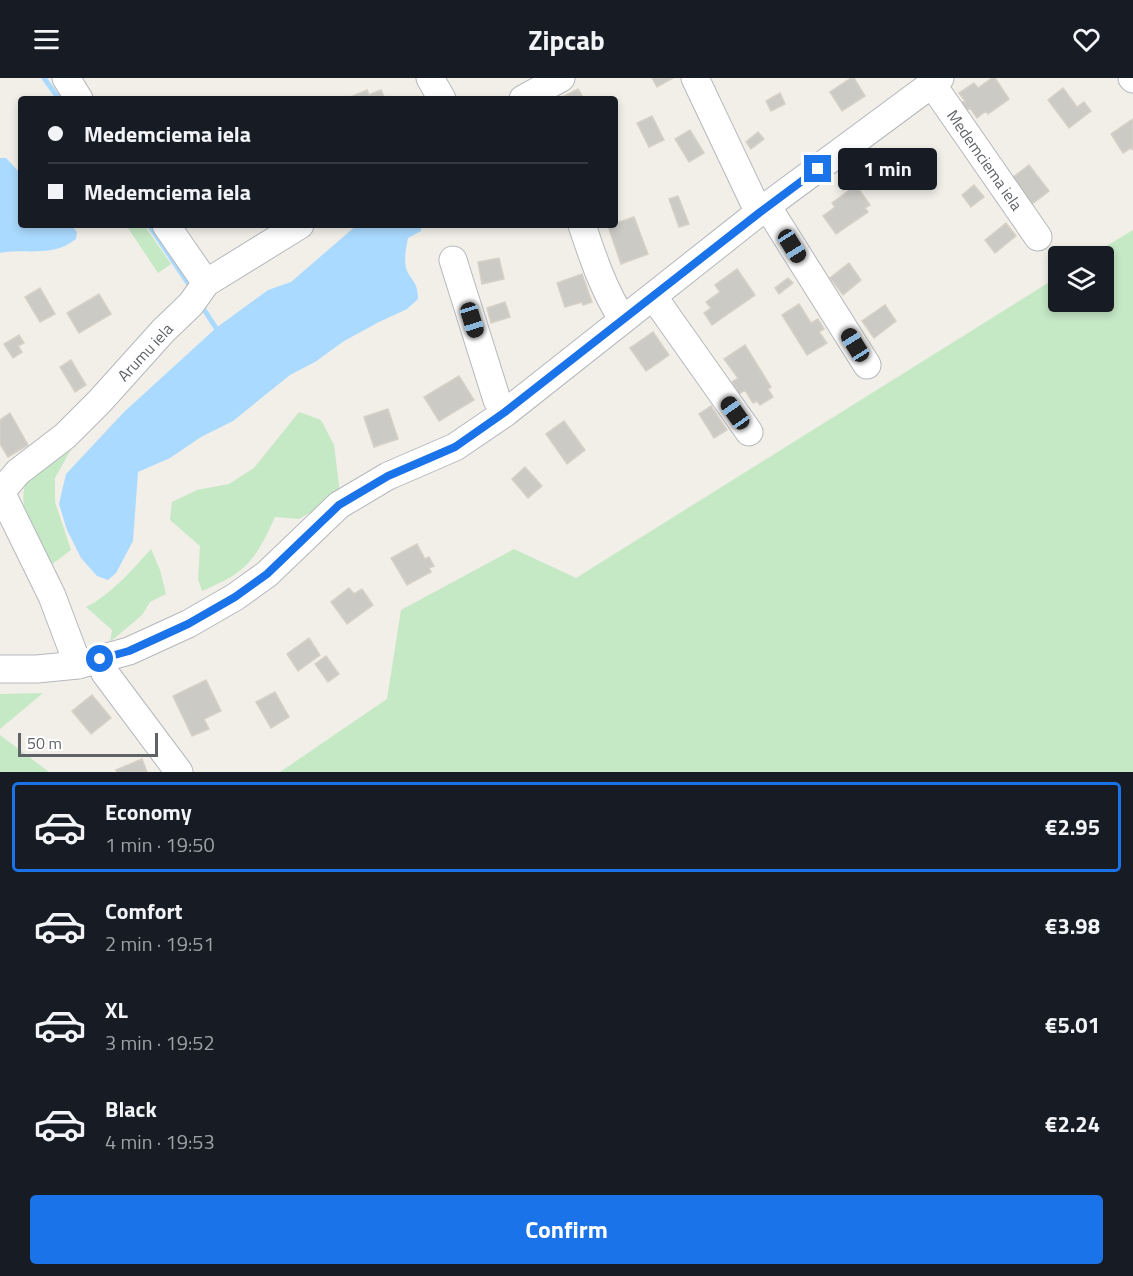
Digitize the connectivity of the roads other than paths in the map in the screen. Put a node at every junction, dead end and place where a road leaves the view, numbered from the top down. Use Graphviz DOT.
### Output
graph roads {
  1 [pos="66,78"];
  2 [pos="430,78"];
  3 [pos="561,78"];
  4 [pos="695,78"];
  5 [pos="929,82"];
  6 [pos="77,96"];
  7 [pos="440,96"];
  8 [pos="531,96"];
  9 [pos="763,209"];
  10 [pos="168,228"];
  11 [pos="295,228"];
  12 [pos="583,228"];
  13 [pos="1038,237"];
  14 [pos="453,260"];
  15 [pos="206,283"];
  16 [pos="653,296"];
  17 [pos="623,320"];
  18 [pos="867,365"];
  19 [pos="505,412"];
  20 [pos="748,432"];
  21 [pos="1,491"];
  22 [pos="89,662"];
  23 [pos="0,669"];
  24 [pos="179,772"];
  1 -- 6 [label="street"];
  2 -- 7 [label="street"];
  3 -- 8 [label="street"];
  4 -- 9 [label="street"];
  5 -- 9 [label="street, Medemciema iela"];
  5 -- 13 [label="street, Medemciema iela"];
  9 -- 16 [label="street, Medemciema iela"];
  9 -- 18 [label="street"];
  10 -- 15 [label="street"];
  11 -- 15 [label="street, Arumu iela"];
  12 -- 17 [label="street"];
  14 -- 19 [label="street"];
  15 -- 21 [label="street, Arumu iela"];
  16 -- 17 [label="street, Medemciema iela"];
  16 -- 20 [label="street"];
  17 -- 19 [label="street, Medemciema iela"];
  19 -- 22 [label="street, Medemciema iela"];
  21 -- 22 [label="street"];
  22 -- 23 [label="street, Medemciema iela"];
  22 -- 24 [label="street"];
}
